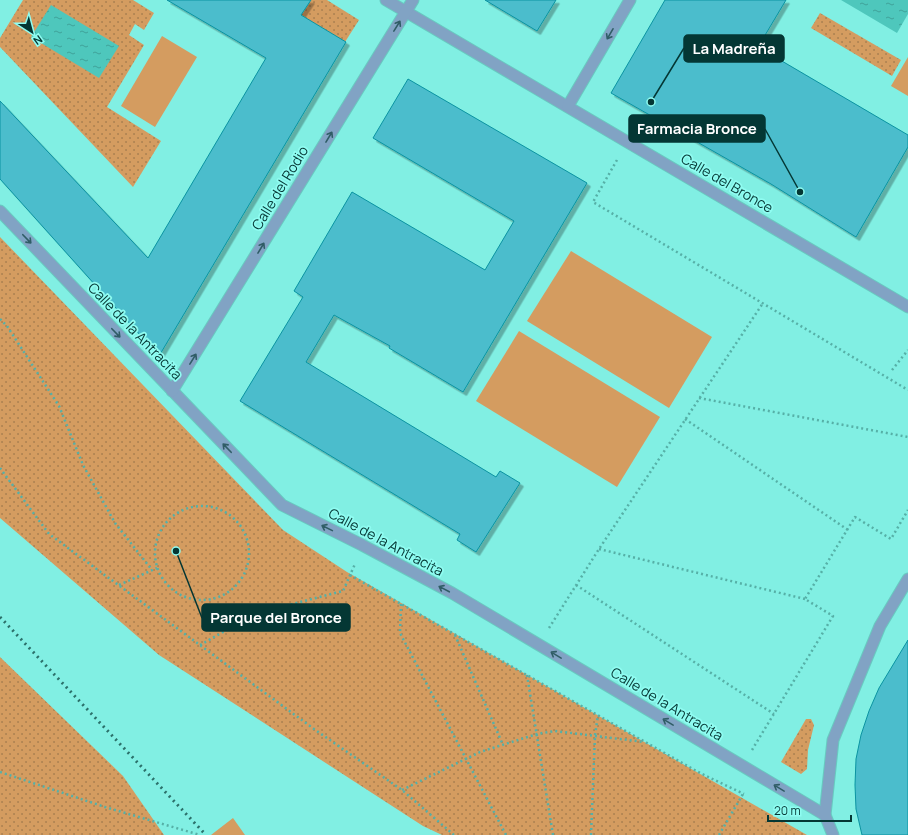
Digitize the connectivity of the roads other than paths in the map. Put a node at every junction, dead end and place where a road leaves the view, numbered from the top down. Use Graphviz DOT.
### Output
graph roads {
  1 [pos="386,0"];
  2 [pos="413,0"];
  3 [pos="630,0"];
  4 [pos="406,12"];
  5 [pos="568,106"];
  6 [pos="0,211"];
  7 [pos="908,307"];
  8 [pos="172,392"];
  9 [pos="908,579"];
  10 [pos="825,815"];
  11 [pos="833,835"];
  1 -- 4 [label="street, Calle del Bronce"];
  2 -- 4 [label="street, Calle del Rodio"];
  3 -- 5 [label="street, one-way"];
  4 -- 5 [label="street, Calle del Bronce"];
  8 -- 4 [label="street, Calle del Rodio, one-way"];
  5 -- 7 [label="street, Calle del Bronce"];
  6 -- 8 [label="street, Calle de la Antracita, one-way"];
  10 -- 8 [label="street, Calle de la Antracita, one-way"];
  9 -- 10 [label="street"];
  10 -- 11 [label="street"];
}
